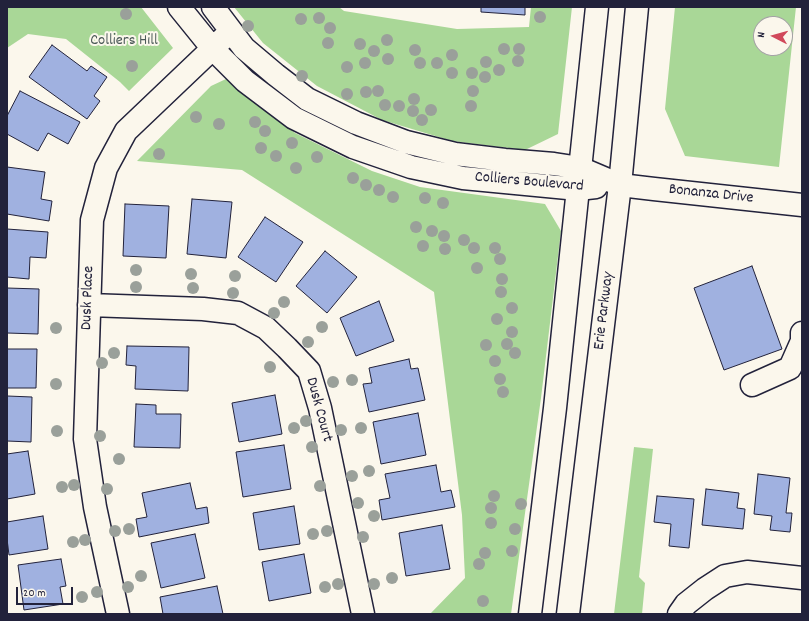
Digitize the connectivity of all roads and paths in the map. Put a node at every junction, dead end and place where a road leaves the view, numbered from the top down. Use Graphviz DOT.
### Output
graph roads {
  1 [pos="178,7"];
  2 [pos="213,7"];
  3 [pos="597,7"];
  4 [pos="636,7"];
  5 [pos="231,31"];
  6 [pos="213,49"];
  7 [pos="580,168"];
  8 [pos="620,185"];
  9 [pos="578,190"];
  10 [pos="802,205"];
  11 [pos="89,306"];
  12 [pos="802,333"];
  13 [pos="752,385"];
  14 [pos="802,578"];
  15 [pos="118,614"];
  16 [pos="363,614"];
  17 [pos="530,614"];
  18 [pos="568,614"];
  19 [pos="679,614"];
  1 -- 6 [label="street, Colliers Boulevard"];
  2 -- 5 [label="street, Colliers Boulevard"];
  3 -- 7 [label="street"];
  4 -- 8 [label="street, Erie Parkway"];
  5 -- 6 [label="street, Dusk Place"];
  5 -- 7 [label="street, Colliers Boulevard"];
  6 -- 9 [label="street, Colliers Boulevard"];
  6 -- 11 [label="street, Dusk Place"];
  7 -- 8 [label="street, Colliers Boulevard"];
  7 -- 9 [label="street"];
  8 -- 9 [label="street, Colliers Boulevard"];
  8 -- 10 [label="street, Bonanza Drive"];
  8 -- 18 [label="street, Erie Parkway"];
  9 -- 17 [label="street"];
  11 -- 15 [label="street, Dusk Place"];
  11 -- 16 [label="street, Dusk Court"];
  12 -- 13 [label="street"];
  14 -- 19 [label="street"];
}
